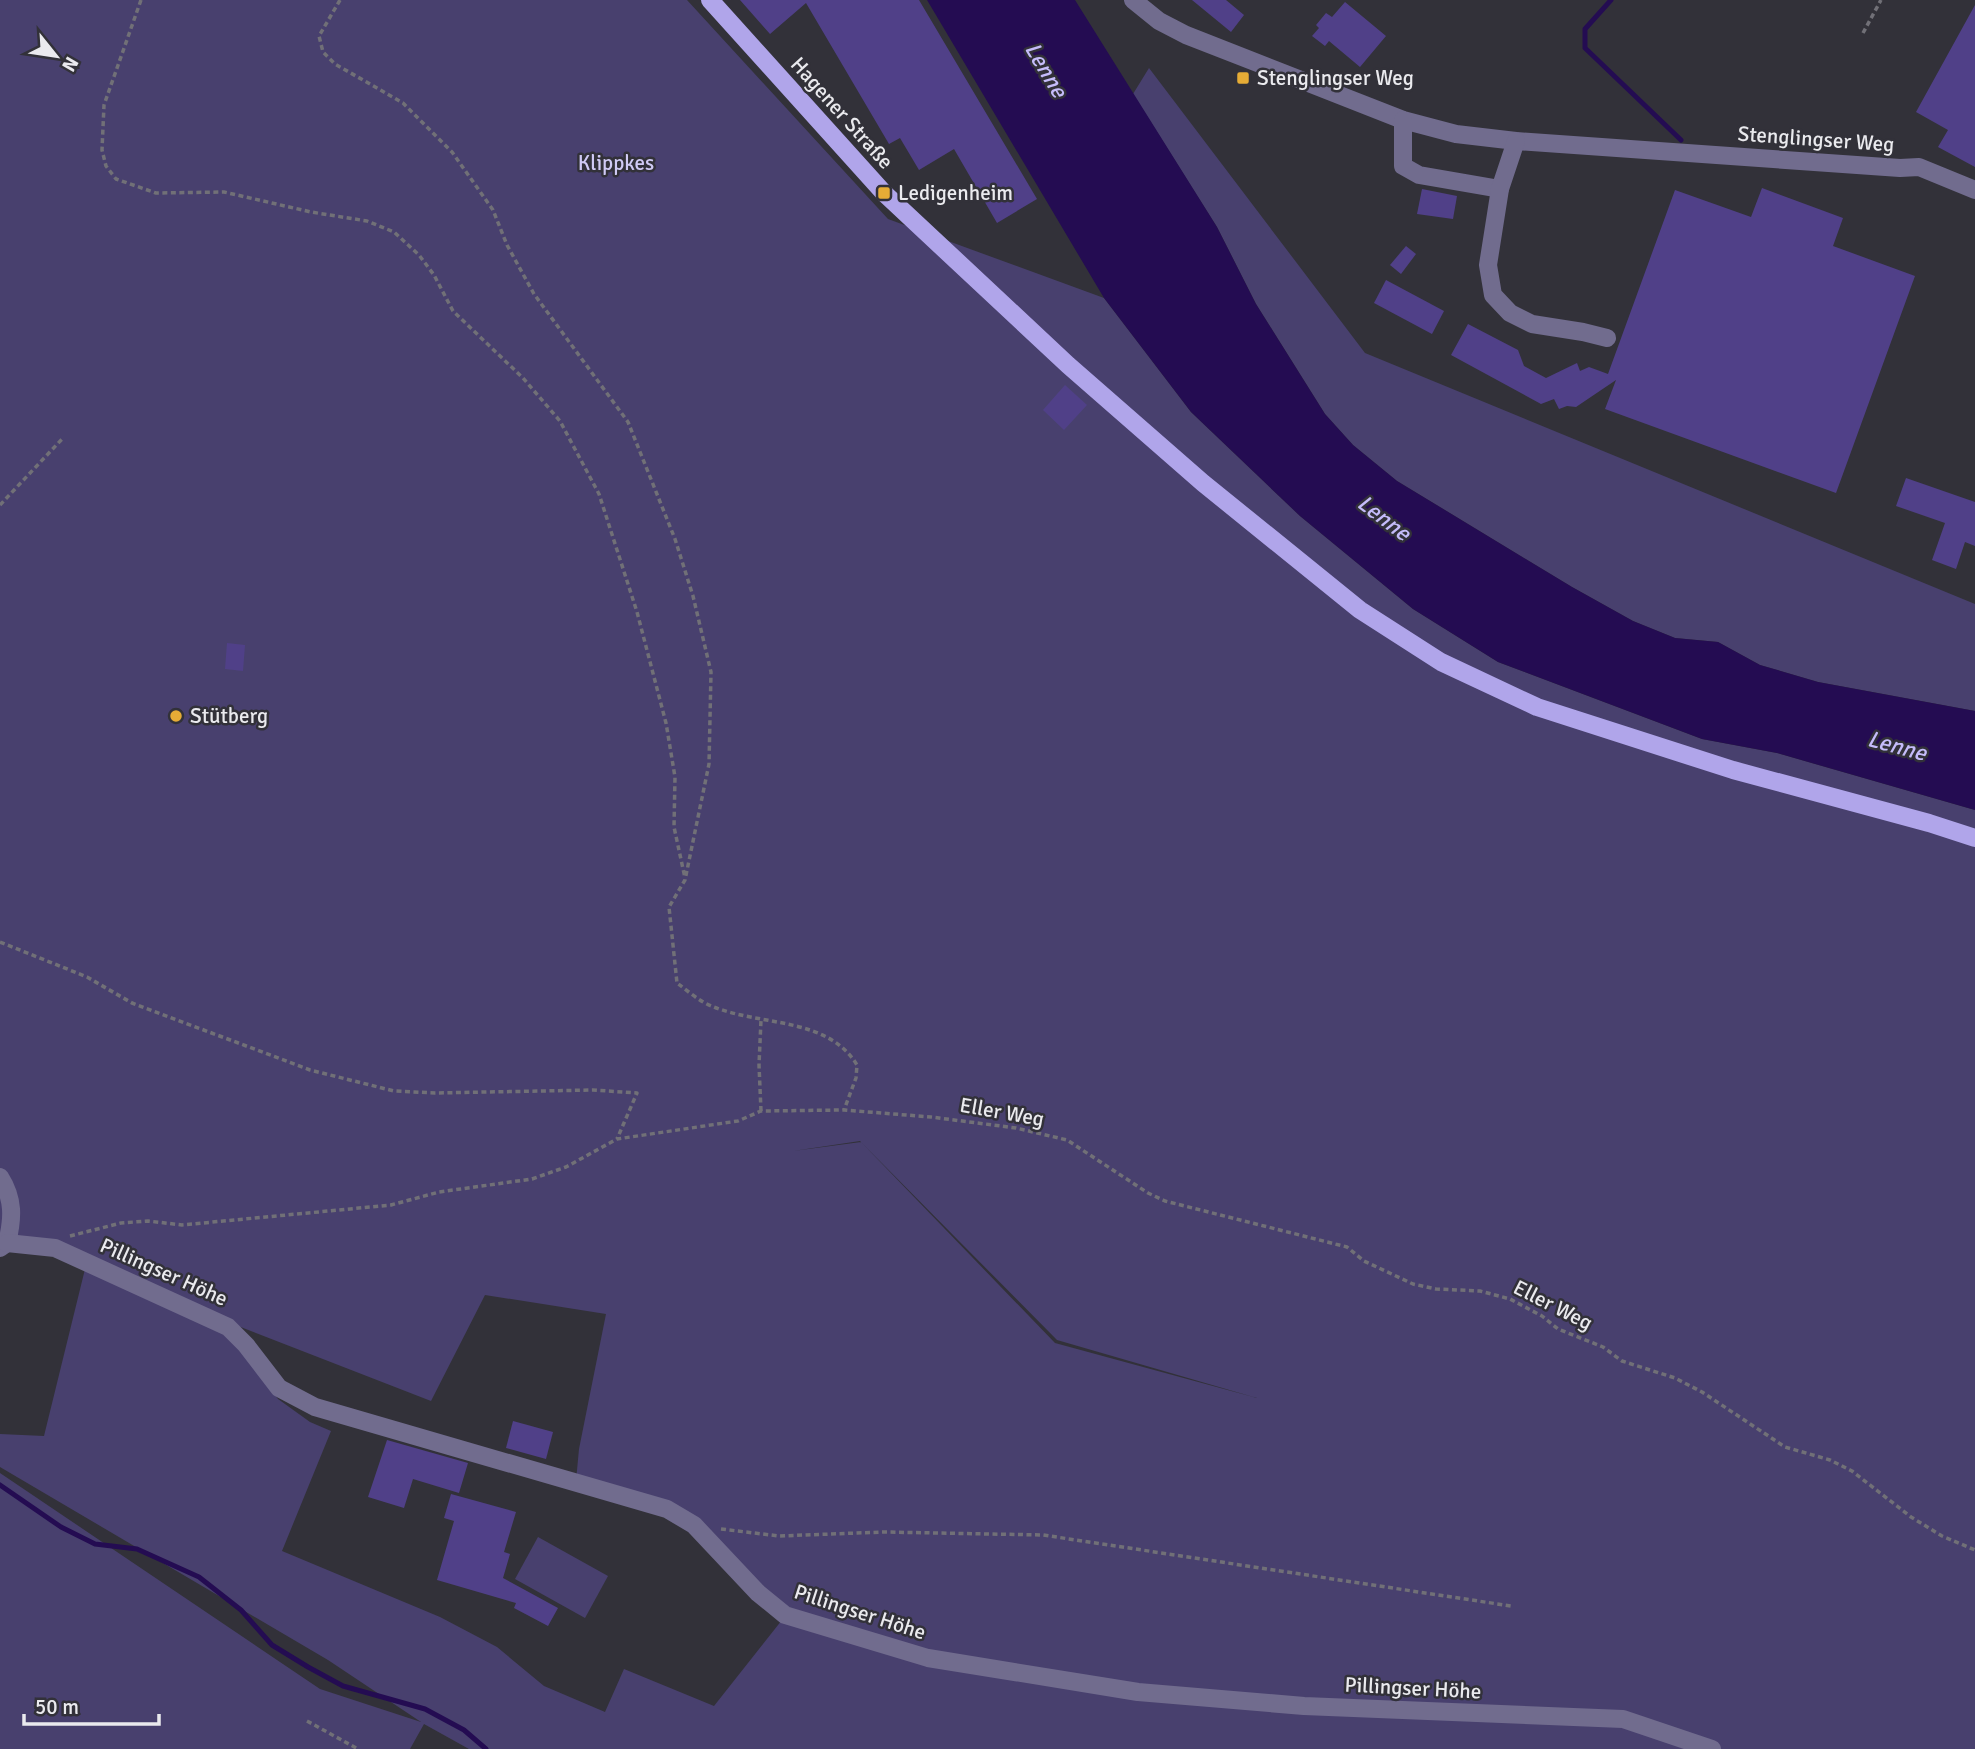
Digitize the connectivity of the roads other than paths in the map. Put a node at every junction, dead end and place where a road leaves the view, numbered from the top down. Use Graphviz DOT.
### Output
graph roads {
  1 [pos="710,0"];
  2 [pos="1133,0"];
  3 [pos="1403,120"];
  4 [pos="1516,141"];
  5 [pos="1500,189"];
  6 [pos="1975,190"];
  7 [pos="1608,338"];
  8 [pos="1975,838"];
  9 [pos="0,1177"];
  10 [pos="4,1246"];
  11 [pos="1712,1749"];
  1 -- 8 [label="main road, Hagener Straße"];
  2 -- 3 [label="street, Stenglingser Weg"];
  3 -- 4 [label="street, Stenglingser Weg"];
  3 -- 5 [label="street"];
  4 -- 5 [label="street"];
  4 -- 6 [label="street, Stenglingser Weg"];
  5 -- 7 [label="street"];
  9 -- 10 [label="street, Pillingser Höhe"];
  10 -- 11 [label="street, Pillingser Höhe"];
}
